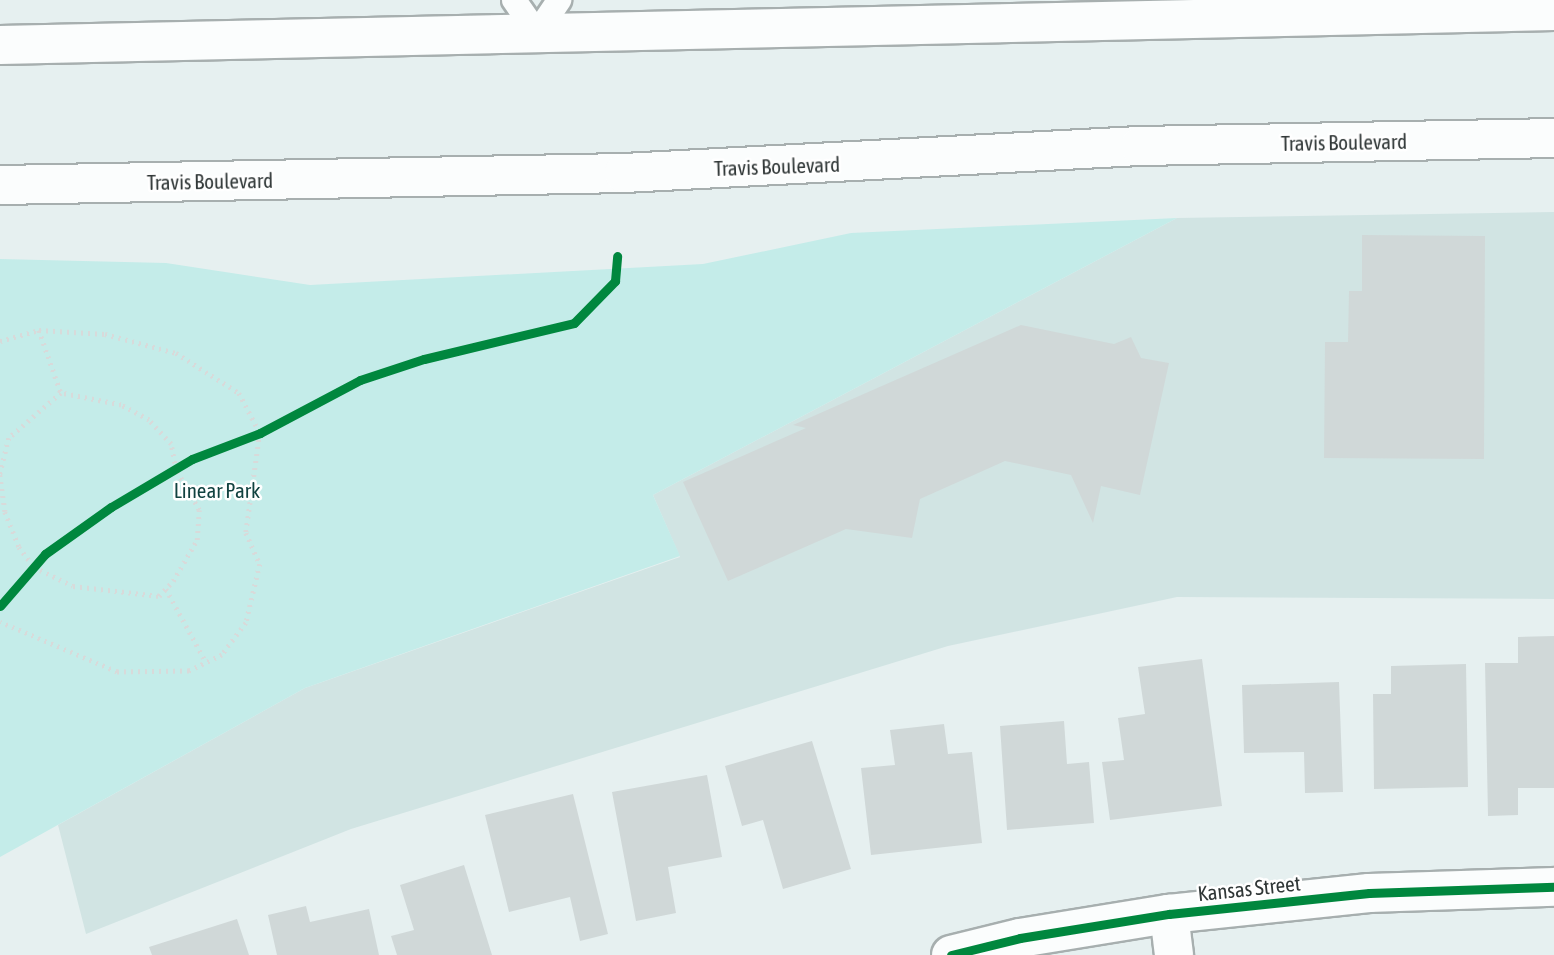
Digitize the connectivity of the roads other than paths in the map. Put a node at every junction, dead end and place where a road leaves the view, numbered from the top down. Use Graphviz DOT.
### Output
graph roads {
  1 [pos="514,0"];
  2 [pos="559,0"];
  3 [pos="1554,11"];
  4 [pos="537,33"];
  5 [pos="0,45"];
  6 [pos="1554,138"];
  7 [pos="0,185"];
  8 [pos="1554,887"];
  9 [pos="1169,914"];
  10 [pos="951,955"];
  11 [pos="1174,955"];
  1 -- 4 [label="lane"];
  2 -- 4 [label="lane"];
  3 -- 4 [label="main road"];
  4 -- 5 [label="main road"];
  6 -- 7 [label="main road, Travis Boulevard"];
  8 -- 9 [label="main road, Kansas Street"];
  9 -- 10 [label="main road, Kansas Street"];
  9 -- 11 [label="main road"];
}
